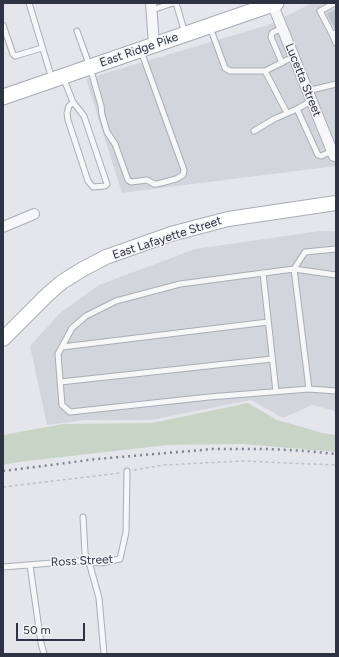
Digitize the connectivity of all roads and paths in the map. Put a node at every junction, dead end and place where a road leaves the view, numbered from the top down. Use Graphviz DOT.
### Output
graph roads {
  1 [pos="29,3"];
  2 [pos="175,3"];
  3 [pos="336,3"];
  4 [pos="273,4"];
  5 [pos="151,7"];
  6 [pos="3,25"];
  7 [pos="209,26"];
  8 [pos="282,28"];
  9 [pos="77,31"];
  10 [pos="334,33"];
  11 [pos="186,34"];
  12 [pos="336,42"];
  13 [pos="147,47"];
  14 [pos="42,48"];
  15 [pos="293,57"];
  16 [pos="282,62"];
  17 [pos="90,67"];
  18 [pos="265,70"];
  19 [pos="58,78"];
  20 [pos="336,84"];
  21 [pos="307,91"];
  22 [pos="3,98"];
  23 [pos="312,101"];
  24 [pos="73,102"];
  25 [pos="297,109"];
  26 [pos="287,113"];
  27 [pos="254,131"];
  28 [pos="333,154"];
  29 [pos="336,203"];
  30 [pos="34,214"];
  31 [pos="3,227"];
  32 [pos="336,249"];
  33 [pos="294,269"];
  34 [pos="263,273"];
  35 [pos="336,275"];
  36 [pos="268,322"];
  37 [pos="3,339"];
  38 [pos="62,347"];
  39 [pos="272,359"];
  40 [pos="60,382"];
  41 [pos="309,389"];
  42 [pos="336,391"];
  43 [pos="276,392"];
  44 [pos="336,465"];
  45 [pos="127,471"];
  46 [pos="3,487"];
  47 [pos="82,517"];
  48 [pos="89,562"];
  49 [pos="30,565"];
  50 [pos="3,567"];
  51 [pos="44,654"];
  52 [pos="104,654"];
  1 -- 14 [label="lane"];
  2 -- 5 [label="lane"];
  2 -- 11 [label="lane"];
  3 -- 10 [label="lane"];
  4 -- 7 [label="main road, East Ridge Pike"];
  4 -- 8 [label="street, Lucetta Street"];
  5 -- 13 [label="street"];
  6 -- 14 [label="lane"];
  7 -- 11 [label="main road, East Ridge Pike"];
  7 -- 18 [label="lane"];
  8 -- 15 [label="street, Lucetta Street"];
  8 -- 16 [label="lane"];
  9 -- 17 [label="lane"];
  10 -- 12 [label="lane"];
  11 -- 13 [label="main road, East Ridge Pike"];
  13 -- 17 [label="main road, East Ridge Pike"];
  13 -- 17 [label="lane"];
  14 -- 19 [label="lane"];
  15 -- 16 [label="lane"];
  15 -- 21 [label="street, Lucetta Street"];
  16 -- 18 [label="lane"];
  17 -- 19 [label="main road, East Ridge Pike"];
  18 -- 26 [label="lane"];
  19 -- 22 [label="main road, East Ridge Pike"];
  19 -- 24 [label="lane"];
  20 -- 21 [label="lane"];
  21 -- 23 [label="street, Lucetta Street"];
  23 -- 25 [label="lane"];
  23 -- 28 [label="street, Lucetta Street"];
  24 -- 24 [label="lane"];
  25 -- 26 [label="lane"];
  25 -- 28 [label="lane"];
  26 -- 27 [label="lane"];
  29 -- 37 [label="street, East Lafayette Street"];
  30 -- 31 [label="street"];
  32 -- 33 [label="lane"];
  33 -- 34 [label="lane"];
  33 -- 35 [label="lane"];
  33 -- 41 [label="lane"];
  34 -- 36 [label="lane"];
  34 -- 38 [label="lane"];
  36 -- 38 [label="lane"];
  36 -- 39 [label="lane"];
  38 -- 40 [label="lane"];
  39 -- 40 [label="lane"];
  39 -- 43 [label="lane"];
  40 -- 43 [label="lane"];
  41 -- 42 [label="lane"];
  41 -- 43 [label="lane"];
  44 -- 45 [label="path"];
  45 -- 46 [label="path"];
  45 -- 48 [label="lane, Ross Street"];
  47 -- 48 [label="lane"];
  48 -- 49 [label="lane, Ross Street"];
  48 -- 52 [label="lane"];
  49 -- 50 [label="lane, Ross Street"];
  49 -- 51 [label="lane"];
}
